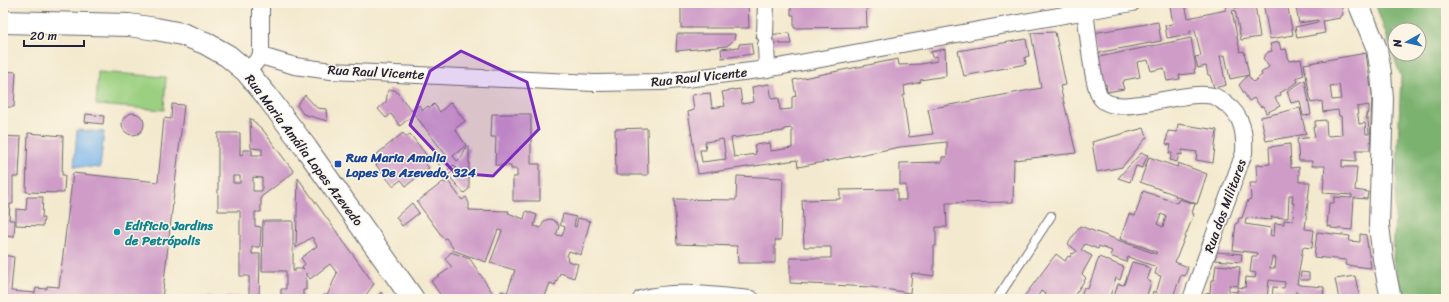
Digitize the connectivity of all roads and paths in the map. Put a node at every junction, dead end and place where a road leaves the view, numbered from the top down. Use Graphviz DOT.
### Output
graph roads {
  1 [pos="261,3"];
  2 [pos="766,3"];
  3 [pos="1132,3"];
  4 [pos="1358,3"];
  5 [pos="1085,12"];
  6 [pos="3,22"];
  7 [pos="262,56"];
  8 [pos="767,69"];
  9 [pos="246,71"];
  10 [pos="1052,216"];
  11 [pos="413,299"];
  12 [pos="641,299"];
  13 [pos="751,299"];
  14 [pos="996,299"];
  15 [pos="1190,299"];
  16 [pos="1391,299"];
  1 -- 7 [label="street"];
  2 -- 8 [label="street"];
  3 -- 5 [label="street, Rua Raul Vicente"];
  4 -- 16 [label="street"];
  5 -- 8 [label="street, Rua Raul Vicente"];
  5 -- 15 [label="street, Rua dos Militares"];
  6 -- 9 [label="main road, Rua Maria Amália Lopes Azevedo"];
  7 -- 8 [label="street, Rua Raul Vicente"];
  7 -- 9 [label="street"];
  9 -- 11 [label="main road, Rua Maria Amália Lopes Azevedo"];
  10 -- 14 [label="lane"];
  12 -- 13 [label="street"];
}
